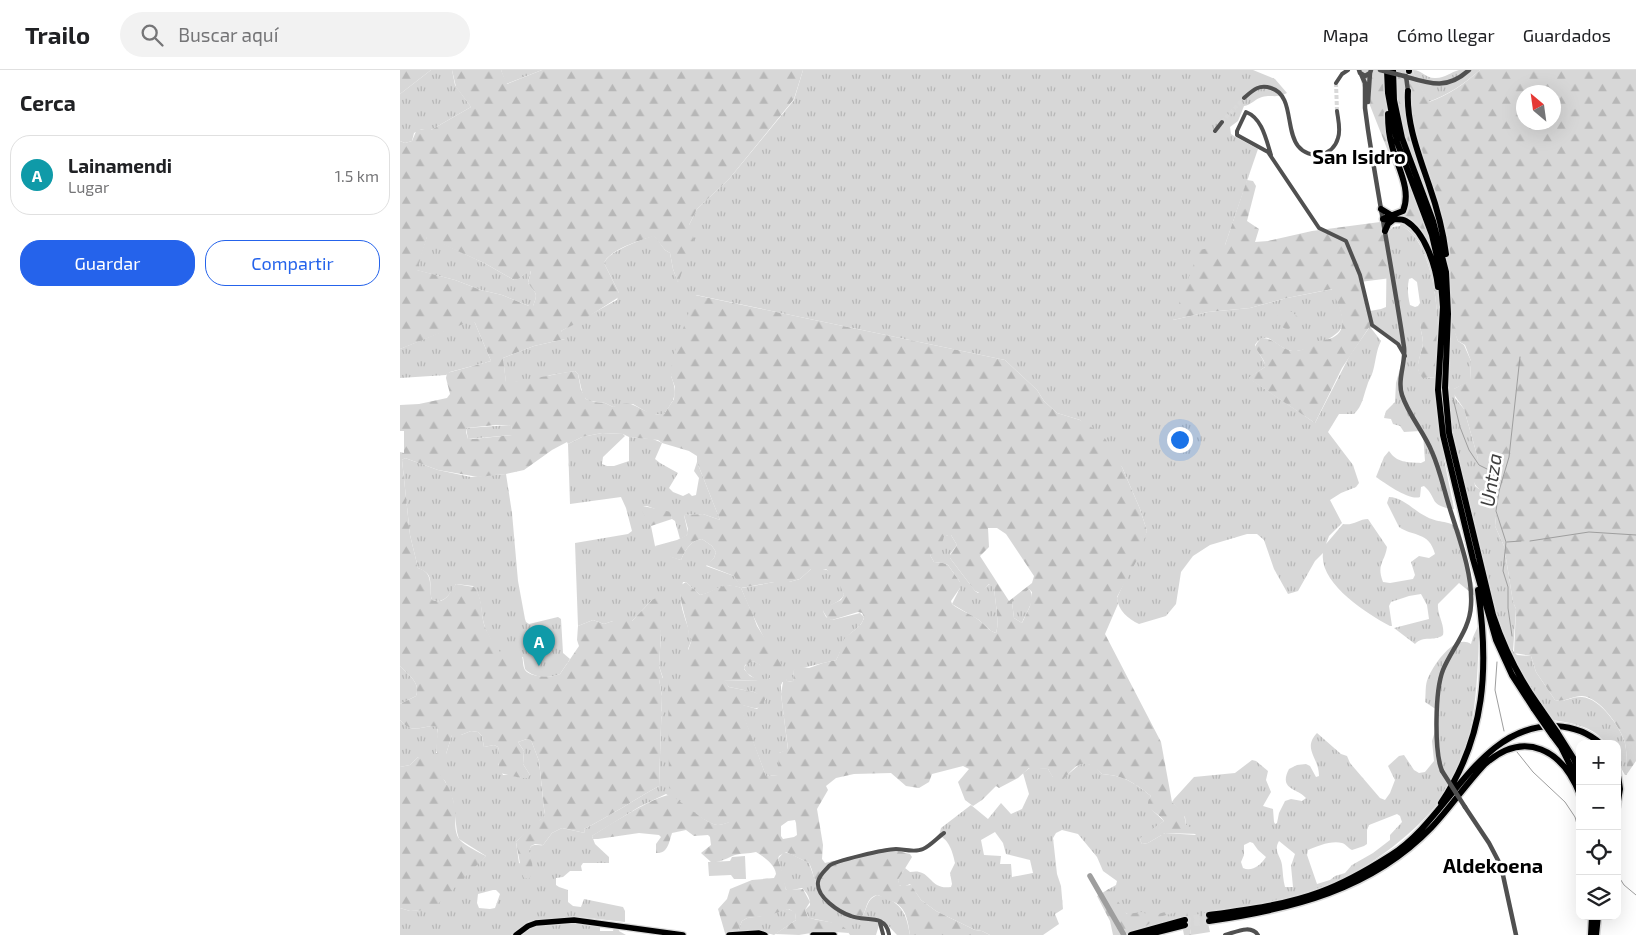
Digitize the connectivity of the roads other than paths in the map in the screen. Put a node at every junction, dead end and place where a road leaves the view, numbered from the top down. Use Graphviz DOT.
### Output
graph roads {
  1 [pos="1348,70"];
  2 [pos="1387,70"];
  3 [pos="1393,70"];
  4 [pos="1469,70"];
  5 [pos="1374,71"];
  6 [pos="1360,72"];
  7 [pos="1407,74"];
  8 [pos="1418,80"];
  9 [pos="1336,83"];
  10 [pos="1408,91"];
  11 [pos="1388,93"];
  12 [pos="1244,98"];
  13 [pos="1337,111"];
  14 [pos="1367,120"];
  15 [pos="1222,122"];
  16 [pos="1215,131"];
  17 [pos="1270,155"];
  18 [pos="1381,208"];
  19 [pos="1392,218"];
  20 [pos="1383,219"];
  21 [pos="1385,231"];
  22 [pos="1446,272"];
  23 [pos="1440,347"];
  24 [pos="1405,356"];
  25 [pos="1473,559"];
  26 [pos="1536,707"];
  27 [pos="1555,733"];
  28 [pos="1596,740"];
  29 [pos="1564,743"];
  30 [pos="1576,757"];
  31 [pos="1576,766"];
  32 [pos="1576,776"];
  33 [pos="1576,787"];
  34 [pos="1451,797"];
  35 [pos="944,833"];
  36 [pos="1386,858"];
  37 [pos="1364,877"];
  38 [pos="1590,920"];
  39 [pos="1598,920"];
  40 [pos="879,921"];
  41 [pos="882,934"];
  42 [pos="889,934"];
  43 [pos="1149,934"];
  44 [pos="516,935"];
  45 [pos="683,935"];
  46 [pos="729,935"];
  47 [pos="765,935"];
  48 [pos="814,935"];
  49 [pos="834,935"];
  50 [pos="1132,935"];
  51 [pos="1225,935"];
  52 [pos="1258,935"];
  53 [pos="1516,935"];
  54 [pos="1589,935"];
  55 [pos="1596,935"];
  1 -- 9 [label="street"];
  2 -- 11 [label="highway"];
  3 -- 22 [label="highway"];
  4 -- 8 [label="street"];
  5 -- 6 [label="street"];
  5 -- 7 [label="street, bridge"];
  5 -- 14 [label="street"];
  6 -- 14 [label="street"];
  7 -- 8 [label="street"];
  7 -- 10 [label="street"];
  8 -- 10 [label="street"];
  10 -- 22 [label="highway"];
  11 -- 19 [label="highway"];
  11 -- 23 [label="highway"];
  12 -- 13 [label="street"];
  14 -- 18 [label="street"];
  15 -- 16 [label="street"];
  17 -- 17 [label="street"];
  17 -- 24 [label="street"];
  18 -- 19 [label="highway"];
  18 -- 20 [label="street"];
  19 -- 20 [label="highway"];
  19 -- 21 [label="highway"];
  19 -- 23 [label="highway"];
  20 -- 21 [label="street"];
  21 -- 24 [label="street"];
  22 -- 26 [label="highway"];
  23 -- 25 [label="highway"];
  24 -- 53 [label="street, bridge"];
  25 -- 26 [label="highway"];
  25 -- 36 [label="highway"];
  26 -- 27 [label="highway, bridge"];
  27 -- 29 [label="highway"];
  27 -- 32 [label="highway"];
  28 -- 34 [label="highway"];
  29 -- 30 [label="highway"];
  29 -- 31 [label="highway"];
  33 -- 37 [label="highway"];
  34 -- 36 [label="highway"];
  34 -- 37 [label="highway"];
  35 -- 40 [label="street"];
  36 -- 37 [label="highway"];
  38 -- 54 [label="highway"];
  39 -- 55 [label="highway"];
  40 -- 41 [label="street"];
  40 -- 42 [label="street"];
  41 -- 42 [label="street"];
  43 -- 50 [label="highway"];
  44 -- 45 [label="main road"];
  46 -- 47 [label="main road"];
  48 -- 49 [label="main road"];
  51 -- 52 [label="street"];
}
